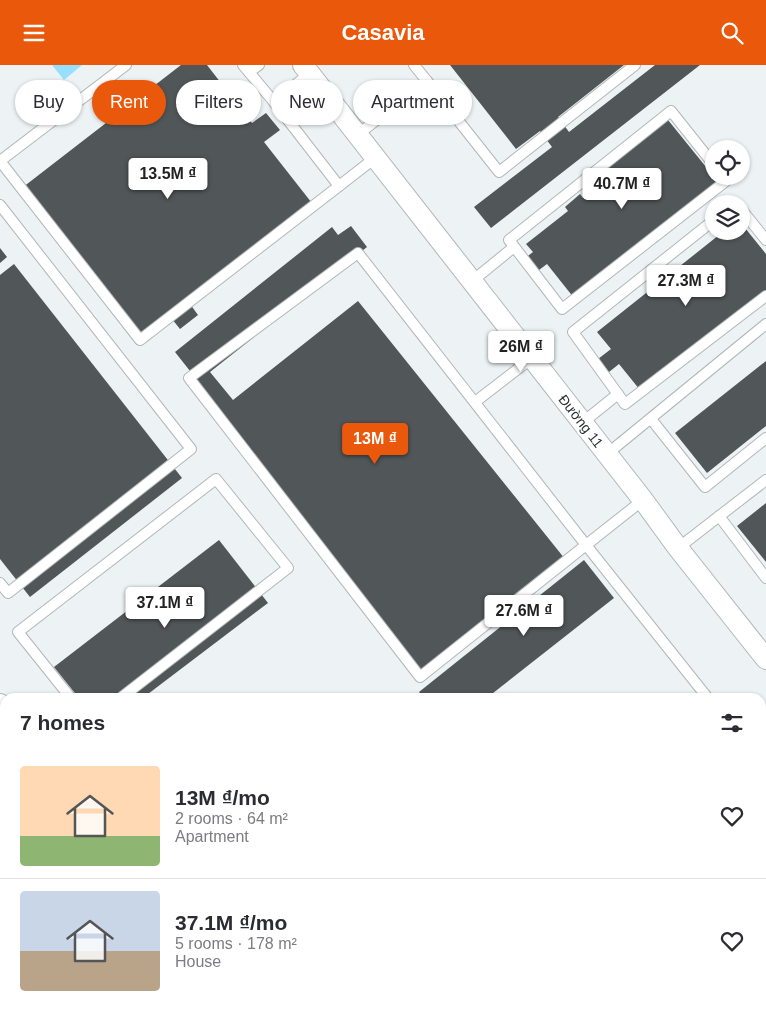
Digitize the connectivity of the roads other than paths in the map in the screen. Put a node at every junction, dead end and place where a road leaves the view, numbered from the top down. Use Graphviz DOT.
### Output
graph roads {
  1 [pos="126,65"];
  2 [pos="259,65"];
  3 [pos="414,65"];
  4 [pos="635,65"];
  5 [pos="246,69"];
  6 [pos="306,69"];
  7 [pos="295,80"];
  8 [pos="426,80"];
  9 [pos="271,98"];
  10 [pos="292,125"];
  11 [pos="370,125"];
  12 [pos="461,125"];
  13 [pos="357,135"];
  14 [pos="705,154"];
  15 [pos="375,158"];
  16 [pos="721,185"];
  17 [pos="339,186"];
  18 [pos="0,205"];
  19 [pos="750,220"];
  20 [pos="705,227"];
  21 [pos="766,240"];
  22 [pos="514,247"];
  23 [pos="471,281"];
  24 [pos="766,296"];
  25 [pos="766,324"];
  26 [pos="532,358"];
  27 [pos="618,394"];
  28 [pos="475,402"];
  29 [pos="651,419"];
  30 [pos="582,423"];
  31 [pos="766,438"];
  32 [pos="607,454"];
  33 [pos="766,480"];
  34 [pos="643,500"];
  35 [pos="720,516"];
  36 [pos="586,545"];
  37 [pos="678,548"];
  38 [pos="766,578"];
  39 [pos="0,583"];
  40 [pos="766,659"];
  41 [pos="67,693"];
  42 [pos="127,693"];
  43 [pos="704,693"];
  1 -- 17 [label="lane"];
  2 -- 5 [label="lane"];
  3 -- 8 [label="lane"];
  4 -- 12 [label="lane"];
  5 -- 9 [label="lane"];
  6 -- 7 [label="lane"];
  6 -- 13 [label="street, Đường 11"];
  10 -- 17 [label="lane"];
  11 -- 13 [label="lane"];
  13 -- 15 [label="street, Đường 11"];
  14 -- 22 [label="lane"];
  15 -- 17 [label="lane"];
  15 -- 23 [label="street, Đường 11"];
  16 -- 22 [label="lane"];
  18 -- 39 [label="lane"];
  19 -- 21 [label="lane"];
  20 -- 27 [label="lane"];
  22 -- 23 [label="lane"];
  23 -- 26 [label="street, Đường 11"];
  24 -- 27 [label="lane"];
  25 -- 29 [label="lane"];
  26 -- 28 [label="lane"];
  26 -- 30 [label="street, Đường 11"];
  27 -- 30 [label="lane"];
  28 -- 36 [label="lane"];
  28 -- 36 [label="lane"];
  29 -- 31 [label="lane"];
  29 -- 32 [label="lane"];
  30 -- 32 [label="street, Đường 11"];
  32 -- 34 [label="street, Đường 11"];
  33 -- 35 [label="lane"];
  34 -- 36 [label="lane"];
  34 -- 37 [label="street, Đường 11"];
  35 -- 37 [label="lane"];
  35 -- 38 [label="lane"];
  36 -- 43 [label="lane"];
  37 -- 40 [label="street, Đường 11"];
  41 -- 42 [label="lane"];
}
